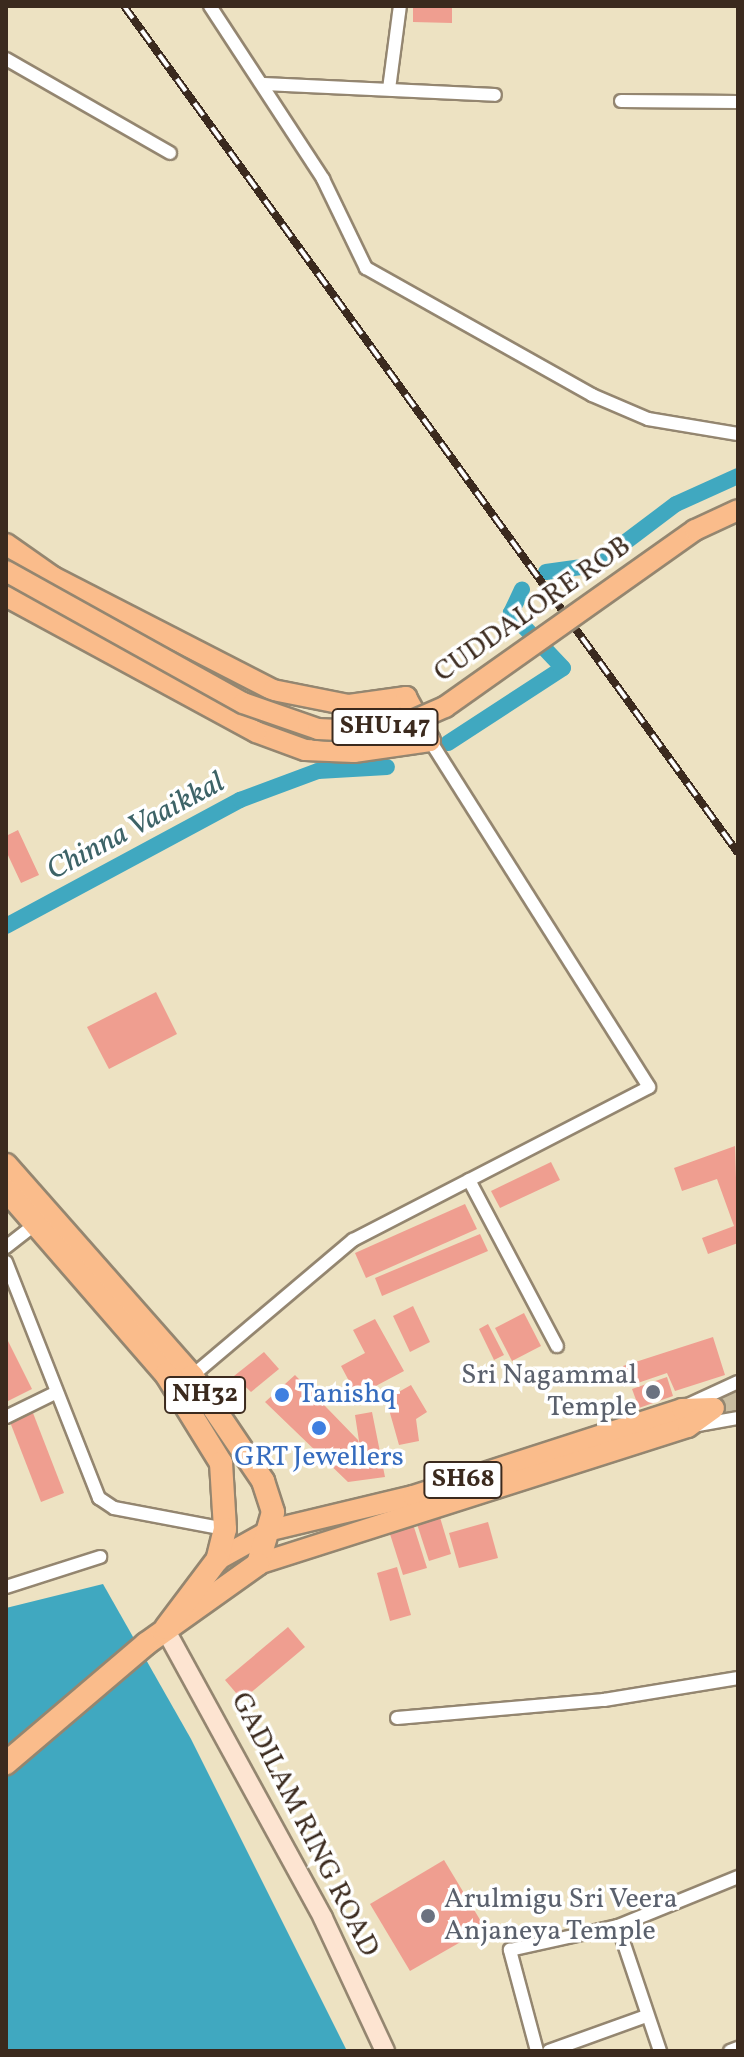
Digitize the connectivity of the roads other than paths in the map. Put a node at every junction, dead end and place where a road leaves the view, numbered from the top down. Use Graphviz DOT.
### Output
graph roads {
  1 [pos="210,6"];
  2 [pos="400,6"];
  3 [pos="6,59"];
  4 [pos="264,84"];
  5 [pos="389,89"];
  6 [pos="495,95"];
  7 [pos="621,101"];
  8 [pos="738,102"];
  9 [pos="170,153"];
  10 [pos="738,434"];
  11 [pos="738,510"];
  12 [pos="6,544"];
  13 [pos="6,571"];
  14 [pos="6,596"];
  15 [pos="430,741"];
  16 [pos="6,1165"];
  17 [pos="469,1180"];
  18 [pos="6,1190"];
  19 [pos="35,1224"];
  20 [pos="6,1247"];
  21 [pos="6,1262"];
  22 [pos="557,1346"];
  23 [pos="192,1376"];
  24 [pos="738,1382"];
  25 [pos="53,1394"];
  26 [pos="724,1411"];
  27 [pos="6,1417"];
  28 [pos="685,1418"];
  29 [pos="225,1529"];
  30 [pos="271,1530"];
  31 [pos="100,1557"];
  32 [pos="217,1560"];
  33 [pos="258,1564"];
  34 [pos="6,1587"];
  35 [pos="165,1629"];
  36 [pos="738,1678"];
  37 [pos="397,1718"];
  38 [pos="6,1763"];
  39 [pos="738,1877"];
  40 [pos="618,1926"];
  41 [pos="646,2016"];
  42 [pos="738,2048"];
  43 [pos="385,2051"];
  44 [pos="537,2051"];
  45 [pos="549,2051"];
  46 [pos="660,2051"];
  47 [pos="730,2051"];
  1 -- 4 [label="street"];
  2 -- 5 [label="street"];
  3 -- 9 [label="street"];
  4 -- 5 [label="street"];
  4 -- 10 [label="street"];
  5 -- 6 [label="street"];
  7 -- 8 [label="street"];
  11 -- 13 [label="main road, CUDDALORE ROB / SHU147, bridge"];
  12 -- 15 [label="main road"];
  14 -- 15 [label="main road"];
  15 -- 17 [label="street"];
  16 -- 23 [label="highway, NH32"];
  17 -- 22 [label="street"];
  17 -- 23 [label="street"];
  18 -- 19 [label="highway, NH32"];
  19 -- 20 [label="street"];
  19 -- 29 [label="highway, NH32"];
  21 -- 25 [label="street"];
  23 -- 30 [label="highway, NH32"];
  24 -- 28 [label="street"];
  25 -- 27 [label="street"];
  25 -- 29 [label="street"];
  26 -- 28 [label="main road, SH68"];
  28 -- 30 [label="main road, SH68"];
  28 -- 33 [label="main road, SH68"];
  29 -- 32 [label="highway, NH32"];
  30 -- 32 [label="main road, SH68"];
  30 -- 33 [label="highway"];
  31 -- 34 [label="street"];
  32 -- 35 [label="highway, NH32"];
  33 -- 35 [label="highway, NH32"];
  35 -- 38 [label="highway, NH32"];
  35 -- 43 [label="main road, GADILAM RING ROAD"];
  36 -- 37 [label="street"];
  39 -- 40 [label="street"];
  40 -- 41 [label="street"];
  40 -- 44 [label="street"];
  41 -- 45 [label="street"];
  41 -- 46 [label="street"];
  42 -- 47 [label="street"];
}
